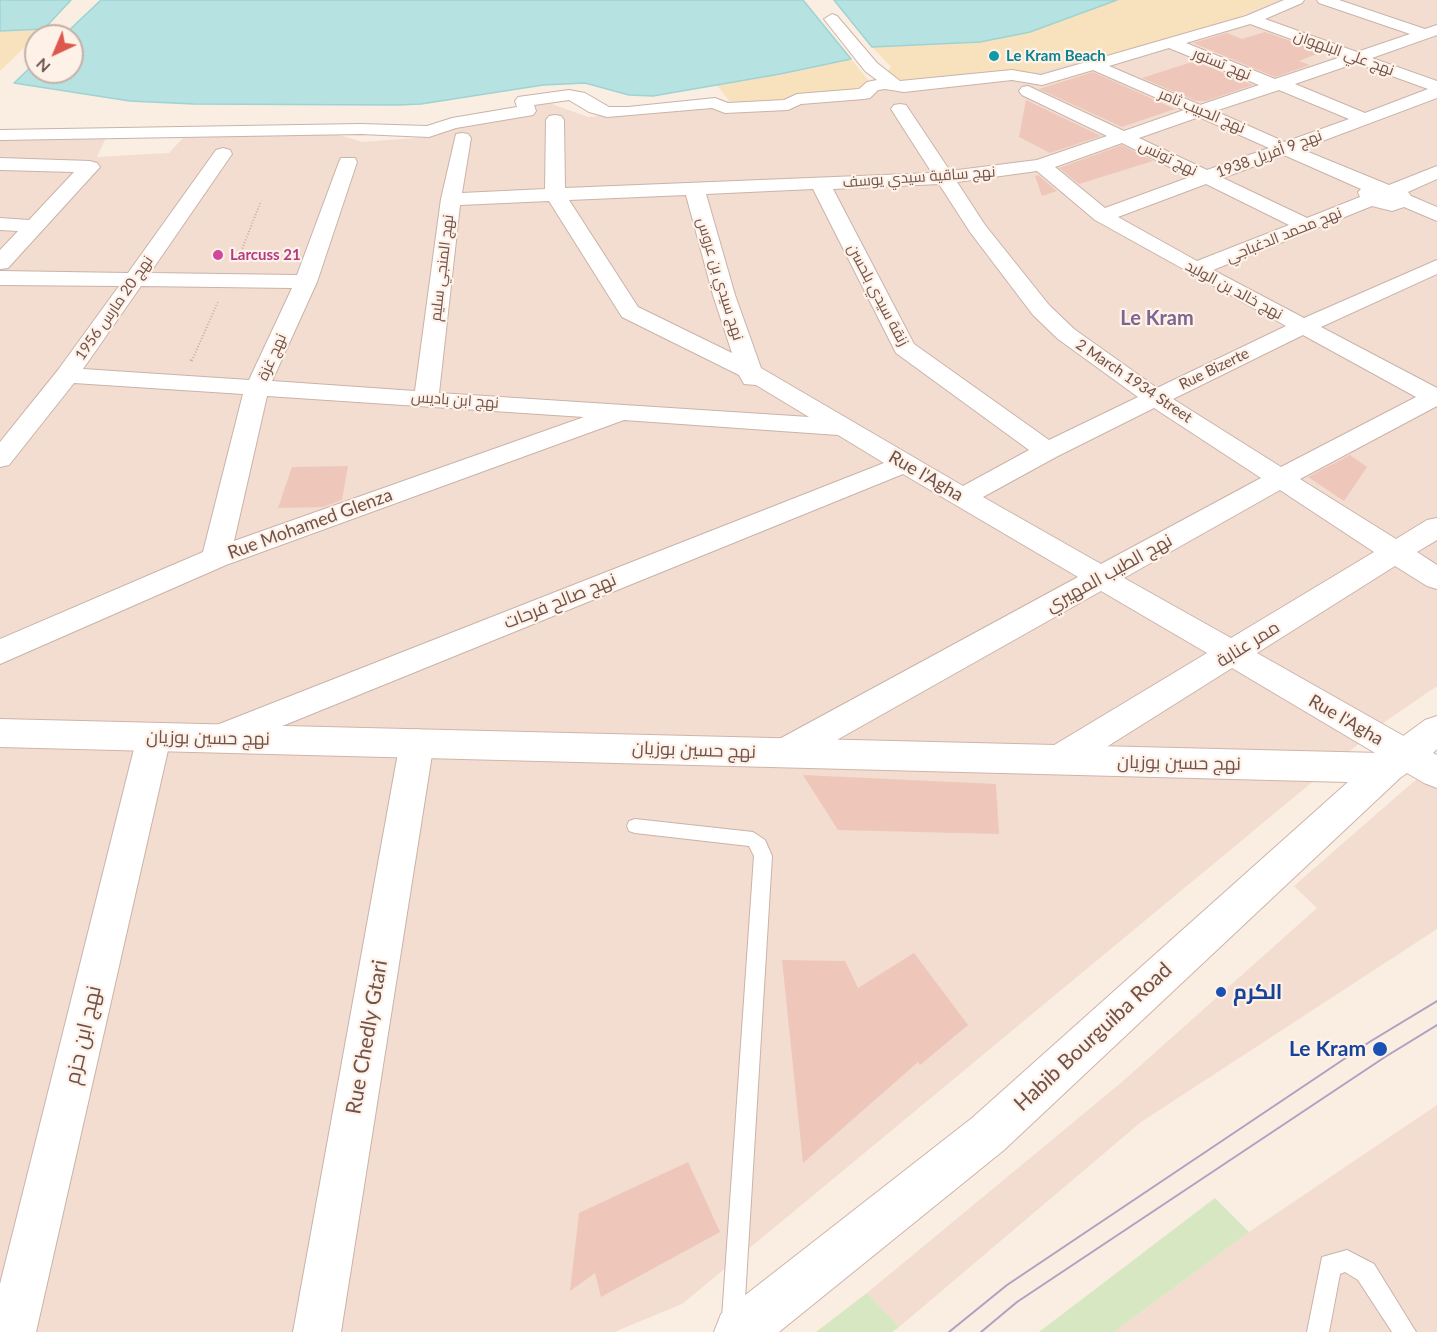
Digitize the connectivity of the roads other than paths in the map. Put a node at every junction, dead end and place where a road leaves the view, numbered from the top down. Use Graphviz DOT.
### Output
graph roads {
  1 [pos="1297,0"];
  2 [pos="1324,0"];
  3 [pos="832,19"];
  4 [pos="1251,19"];
  5 [pos="1431,32"];
  6 [pos="1169,42"];
  7 [pos="1357,57"];
  8 [pos="1092,64"];
  9 [pos="893,84"];
  10 [pos="1277,85"];
  11 [pos="1437,87"];
  12 [pos="1028,91"];
  13 [pos="1437,92"];
  14 [pos="900,109"];
  15 [pos="1201,110"];
  16 [pos="1365,119"];
  17 [pos="555,120"];
  18 [pos="0,135"];
  19 [pos="1125,137"];
  20 [pos="462,138"];
  21 [pos="1286,148"];
  22 [pos="21,150"];
  23 [pos="224,154"];
  24 [pos="348,162"];
  25 [pos="1,165"];
  26 [pos="1041,165"];
  27 [pos="1437,172"];
  28 [pos="1207,177"];
  29 [pos="944,178"];
  30 [pos="820,183"];
  31 [pos="694,188"];
  32 [pos="555,194"];
  33 [pos="1387,195"];
  34 [pos="451,199"];
  35 [pos="1437,215"];
  36 [pos="1102,216"];
  37 [pos="0,224"];
  38 [pos="33,226"];
  39 [pos="1307,226"];
  40 [pos="0,263"];
  41 [pos="1437,266"];
  42 [pos="1196,269"];
  43 [pos="0,278"];
  44 [pos="135,280"];
  45 [pos="306,282"];
  46 [pos="1302,327"];
  47 [pos="748,370"];
  48 [pos="67,375"];
  49 [pos="257,388"];
  50 [pos="1436,397"];
  51 [pos="426,398"];
  52 [pos="1155,398"];
  53 [pos="626,411"];
  54 [pos="740,421"];
  55 [pos="843,428"];
  56 [pos="1047,451"];
  57 [pos="0,459"];
  58 [pos="905,464"];
  59 [pos="1281,478"];
  60 [pos="963,496"];
  61 [pos="1437,527"];
  62 [pos="1394,551"];
  63 [pos="216,558"];
  64 [pos="1101,578"];
  65 [pos="1437,579"];
  66 [pos="0,652"];
  67 [pos="1233,654"];
  68 [pos="0,733"];
  69 [pos="154,737"];
  70 [pos="216,739"];
  71 [pos="417,742"];
  72 [pos="784,753"];
  73 [pos="1416,756"];
  74 [pos="1058,760"];
  75 [pos="635,826"];
  76 [pos="12,1332"];
  77 [pos="317,1332"];
  78 [pos="732,1332"];
  79 [pos="739,1332"];
  80 [pos="1318,1332"];
  81 [pos="1405,1332"];
  1 -- 4 [label="street"];
  2 -- 5 [label="street"];
  3 -- 9 [label="street"];
  4 -- 6 [label="street"];
  4 -- 7 [label="street, نهج علي البلهوان"];
  5 -- 7 [label="street, نهج ساقية سيدي يوسف"];
  6 -- 8 [label="street"];
  6 -- 10 [label="street, نهج تستور"];
  7 -- 10 [label="street, نهج ساقية سيدي يوسف"];
  7 -- 11 [label="street, نهج علي البلهوان"];
  8 -- 9 [label="street"];
  8 -- 15 [label="street, نهج الحبيب ثامر"];
  9 -- 18 [label="street"];
  10 -- 15 [label="street, نهج ساقية سيدي يوسف"];
  10 -- 16 [label="street, نهج تستور"];
  12 -- 19 [label="street, نهج تونس"];
  13 -- 16 [label="street, نهج 9 أفريل 1938"];
  14 -- 29 [label="street, 2 March 1934 Street"];
  15 -- 19 [label="street, نهج ساقية سيدي يوسف"];
  15 -- 21 [label="street, نهج الحبيب ثامر"];
  16 -- 21 [label="street, نهج 9 أفريل 1938"];
  17 -- 32 [label="street"];
  19 -- 26 [label="street, نهج ساقية سيدي يوسف"];
  19 -- 28 [label="street, نهج تونس"];
  20 -- 34 [label="street, نهج المنجي سليم"];
  21 -- 28 [label="street, نهج 9 أفريل 1938"];
  21 -- 33 [label="street, نهج الحبيب ثامر"];
  22 -- 25 [label="street"];
  23 -- 44 [label="street, نهج 20 مارس 1956"];
  24 -- 45 [label="street, نهج غزة"];
  25 -- 38 [label="street"];
  26 -- 29 [label="street, نهج ساقية سيدي يوسف"];
  26 -- 36 [label="street, نهج خالد بن الوليد"];
  27 -- 33 [label="street, نهج محمد الدغباجي"];
  28 -- 36 [label="street, نهج 9 أفريل 1938"];
  28 -- 39 [label="street, نهج تونس"];
  29 -- 30 [label="street, نهج ساقية سيدي يوسف"];
  29 -- 52 [label="street, 2 March 1934 Street"];
  30 -- 31 [label="street, نهج ساقية سيدي يوسف"];
  30 -- 56 [label="street, زنقة سيدي بلحسن"];
  31 -- 32 [label="street, نهج ساقية سيدي يوسف"];
  31 -- 47 [label="street, نهج سيدي بن عروس"];
  32 -- 34 [label="street, نهج ساقية سيدي يوسف"];
  32 -- 47 [label="street, Rue l'Agha"];
  33 -- 35 [label="street, نهج الحبيب ثامر"];
  33 -- 39 [label="street, نهج محمد الدغباجي"];
  34 -- 51 [label="street, نهج المنجي سليم"];
  36 -- 42 [label="street, نهج خالد بن الوليد"];
  37 -- 38 [label="street"];
  38 -- 40 [label="street"];
  39 -- 42 [label="street, نهج محمد الدغباجي"];
  41 -- 46 [label="street, Rue Bizerte"];
  42 -- 46 [label="street, نهج خالد بن الوليد"];
  43 -- 44 [label="street"];
  44 -- 45 [label="street"];
  44 -- 48 [label="street, نهج 20 مارس 1956"];
  45 -- 49 [label="street, نهج غزة"];
  46 -- 50 [label="street, نهج خالد بن الوليد"];
  46 -- 52 [label="street, Rue Bizerte"];
  47 -- 54 [label="street, نهج سيدي بن عروس"];
  47 -- 55 [label="street, Rue l'Agha"];
  48 -- 49 [label="street, نهج ابن باديس"];
  48 -- 57 [label="street, نهج 20 مارس 1956"];
  49 -- 51 [label="street, نهج ابن باديس"];
  49 -- 63 [label="street, نهج غزة"];
  50 -- 59 [label="street, نهج الطيب المهيري"];
  51 -- 53 [label="street, نهج ابن باديس"];
  52 -- 56 [label="street, Rue Bizerte"];
  52 -- 59 [label="street, 2 March 1934 Street"];
  53 -- 54 [label="street, نهج ابن باديس"];
  53 -- 63 [label="street, Rue Mohamed Glenza"];
  54 -- 55 [label="street, نهج ابن باديس"];
  55 -- 58 [label="street, Rue l'Agha"];
  56 -- 60 [label="street, Rue Bizerte"];
  58 -- 60 [label="street, Rue l'Agha"];
  58 -- 70 [label="street, نهج صالح فرحات"];
  59 -- 62 [label="street, 2 March 1934 Street"];
  59 -- 64 [label="street, نهج الطيب المهيري"];
  60 -- 64 [label="street, Rue l'Agha"];
  61 -- 62 [label="street, ممر عنابة"];
  62 -- 65 [label="street, 2 March 1934 Street"];
  62 -- 67 [label="street, ممر عنابة"];
  63 -- 66 [label="street, Rue Mohamed Glenza"];
  64 -- 67 [label="street, Rue l'Agha"];
  64 -- 72 [label="street, نهج الطيب المهيري"];
  67 -- 73 [label="street, Rue l'Agha"];
  67 -- 74 [label="street, ممر عنابة"];
  68 -- 69 [label="street, نهج حسين بوزيان"];
  69 -- 70 [label="street, نهج حسين بوزيان"];
  69 -- 76 [label="street, نهج ابن حزم"];
  70 -- 71 [label="street, نهج حسين بوزيان"];
  71 -- 72 [label="street, نهج حسين بوزيان"];
  71 -- 77 [label="street, Rue Chedly Gtari"];
  72 -- 74 [label="street, نهج حسين بوزيان"];
  73 -- 74 [label="street, نهج حسين بوزيان"];
  73 -- 79 [label="street, Habib Bourguiba Road"];
  75 -- 78 [label="lane"];
  80 -- 81 [label="lane"];
}
